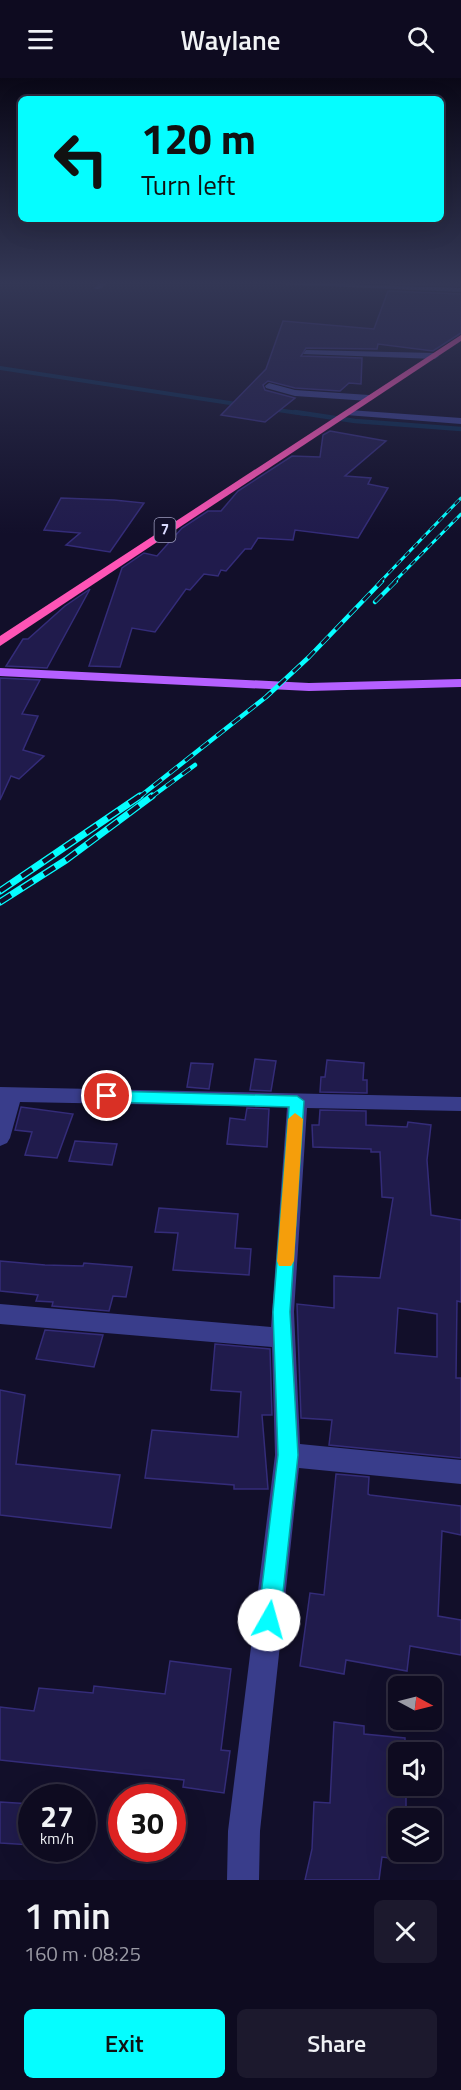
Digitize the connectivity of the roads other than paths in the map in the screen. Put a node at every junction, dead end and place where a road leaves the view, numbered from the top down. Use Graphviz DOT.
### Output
graph roads {
  1 [pos="419,366"];
  2 [pos="269,386"];
  3 [pos="369,398"];
  4 [pos="346,414"];
  5 [pos="461,421"];
  6 [pos="0,642"];
  7 [pos="0,672"];
  8 [pos="461,683"];
  9 [pos="6,1094"];
  10 [pos="297,1101"];
  11 [pos="461,1104"];
  12 [pos="0,1138"];
  13 [pos="0,1314"];
  14 [pos="283,1338"];
  15 [pos="288,1455"];
  16 [pos="461,1472"];
  17 [pos="243,1880"];
  1 -- 3 [label="highway, 7"];
  2 -- 3 [label="street"];
  3 -- 4 [label="highway, 7"];
  4 -- 5 [label="street"];
  4 -- 6 [label="highway, 7"];
  7 -- 8 [label="main road"];
  9 -- 10 [label="street"];
  9 -- 12 [label="street"];
  10 -- 11 [label="street"];
  10 -- 14 [label="street"];
  13 -- 14 [label="street"];
  14 -- 15 [label="street"];
  15 -- 16 [label="street"];
  15 -- 17 [label="street"];
}
